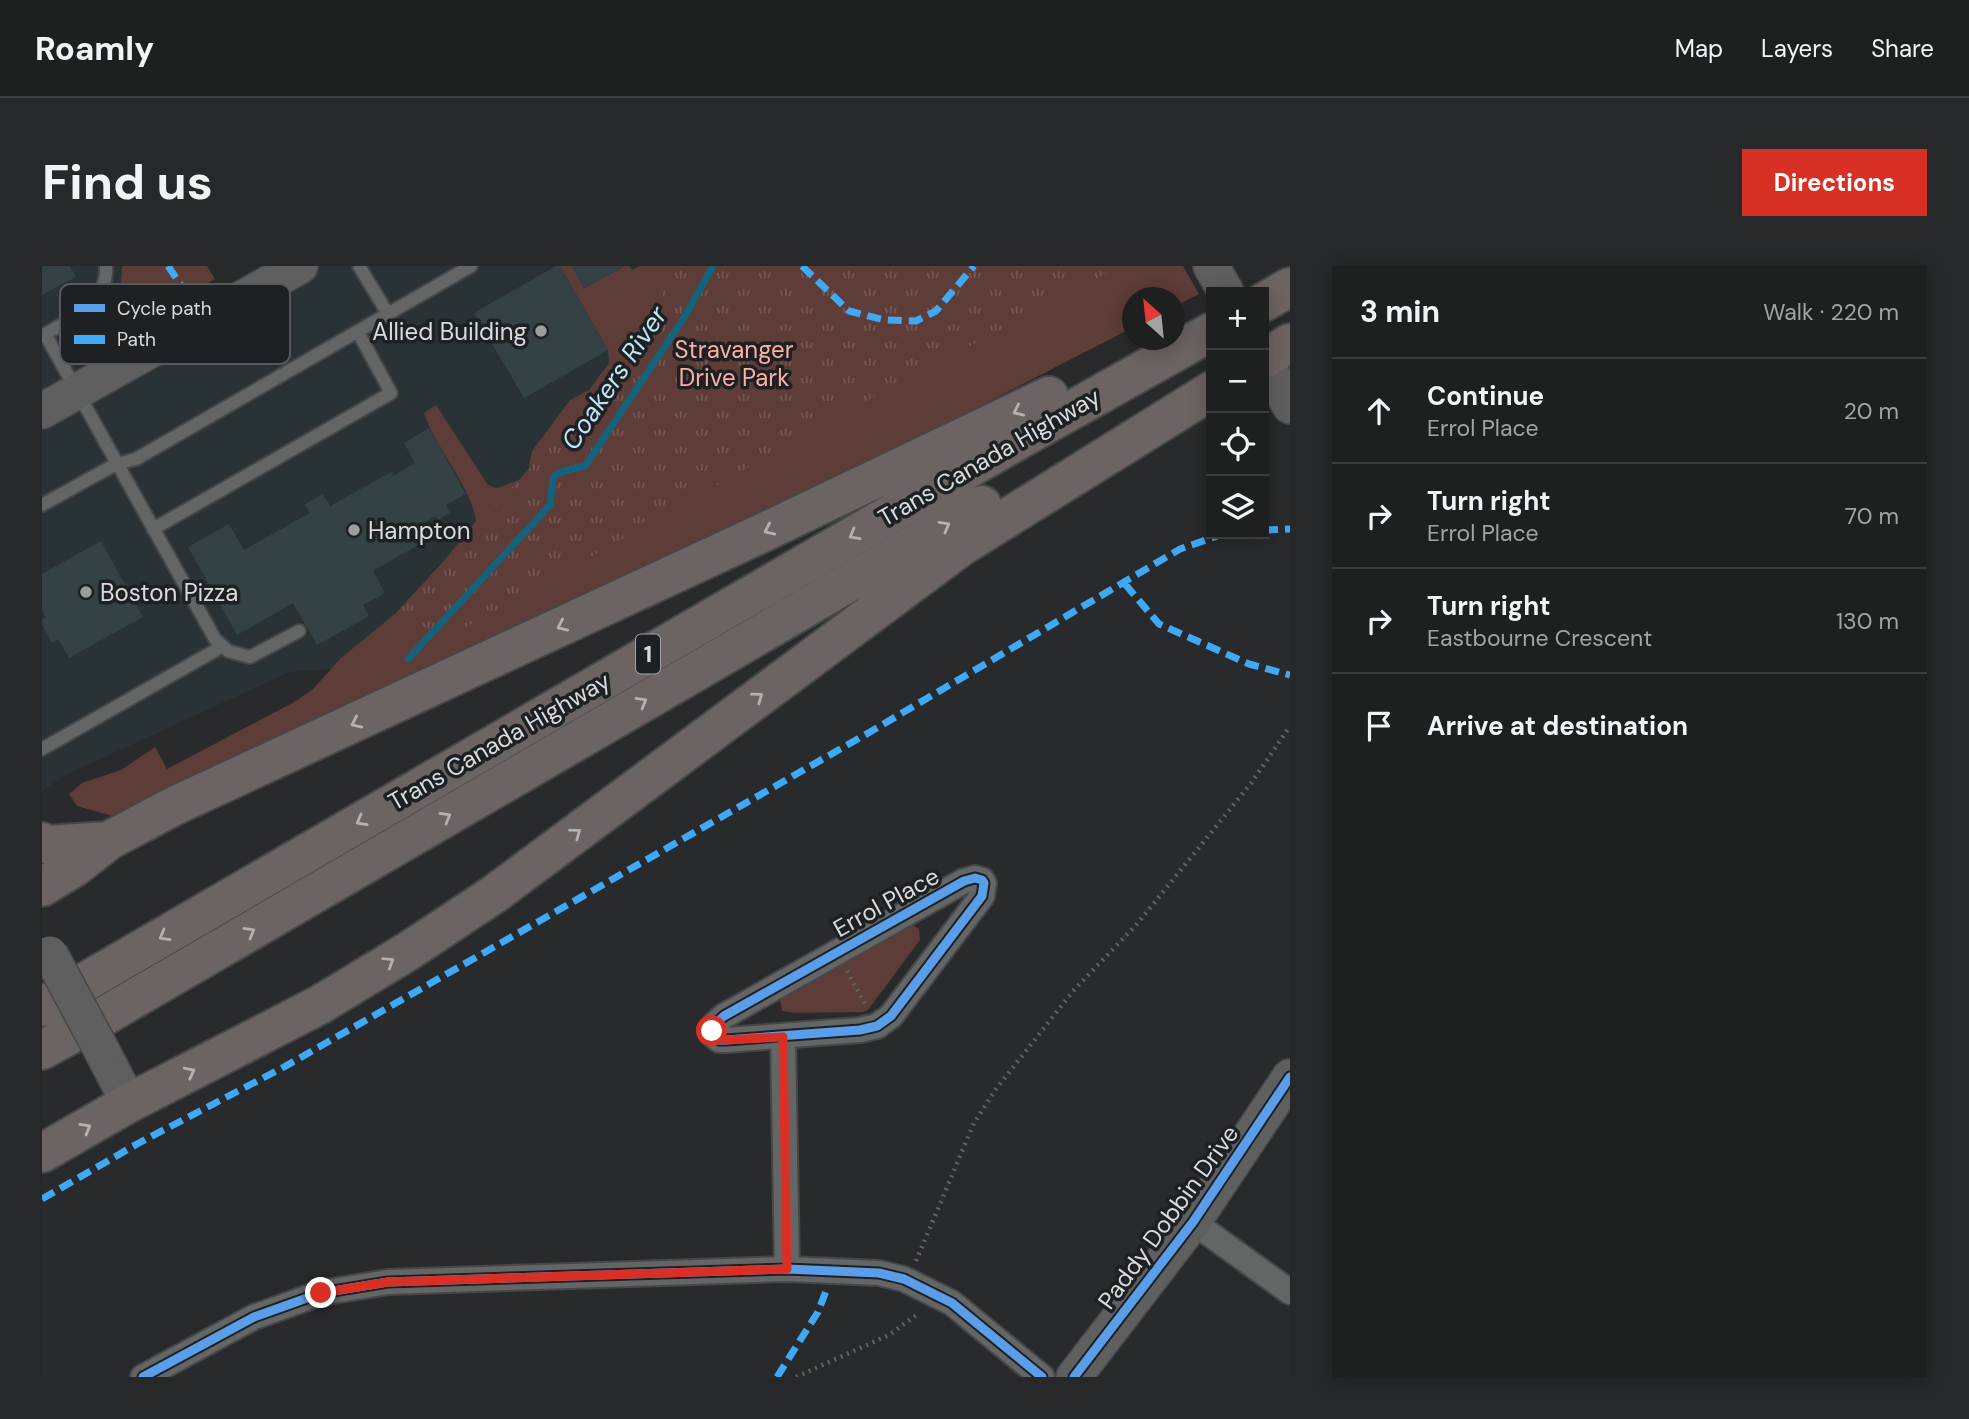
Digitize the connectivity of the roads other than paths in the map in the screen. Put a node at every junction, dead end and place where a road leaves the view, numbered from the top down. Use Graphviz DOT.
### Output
graph roads {
  1 [pos="106,266"];
  2 [pos="300,266"];
  3 [pos="359,266"];
  4 [pos="471,266"];
  5 [pos="1211,266"];
  6 [pos="104,284"];
  7 [pos="268,284"];
  8 [pos="1290,285"];
  9 [pos="1223,287"];
  10 [pos="1269,292"];
  11 [pos="1269,299"];
  12 [pos="388,314"];
  13 [pos="1206,321"];
  14 [pos="60,325"];
  15 [pos="358,332"];
  16 [pos="1185,332"];
  17 [pos="1290,333"];
  18 [pos="1206,334"];
  19 [pos="43,335"];
  20 [pos="1290,343"];
  21 [pos="1269,345"];
  22 [pos="1147,350"];
  23 [pos="1269,357"];
  24 [pos="125,364"];
  25 [pos="1269,369"];
  26 [pos="1206,380"];
  27 [pos="75,392"];
  28 [pos="1206,394"];
  29 [pos="1290,406"];
  30 [pos="42,411"];
  31 [pos="116,464"];
  32 [pos="42,505"];
  33 [pos="153,529"];
  34 [pos="299,631"];
  35 [pos="223,646"];
  36 [pos="42,749"];
  37 [pos="108,841"];
  38 [pos="42,842"];
  39 [pos="42,887"];
  40 [pos="46,946"];
  41 [pos="42,1007"];
  42 [pos="783,1037"];
  43 [pos="42,1050"];
  44 [pos="1290,1077"];
  45 [pos="129,1103"];
  46 [pos="42,1153"];
  47 [pos="1193,1222"];
  48 [pos="787,1269"];
  49 [pos="1290,1292"];
  50 [pos="143,1377"];
  51 [pos="1042,1377"];
  52 [pos="1074,1377"];
  1 -- 6 [label="lane"];
  2 -- 7 [label="street"];
  3 -- 12 [label="lane"];
  4 -- 12 [label="lane"];
  5 -- 9 [label="street"];
  8 -- 10 [label="highway"];
  8 -- 11 [label="highway"];
  12 -- 15 [label="lane"];
  13 -- 16 [label="highway"];
  14 -- 19 [label="lane"];
  15 -- 31 [label="lane"];
  15 -- 33 [label="lane"];
  17 -- 21 [label="highway"];
  18 -- 41 [label="highway, Trans Canada Highway / 1, one-way"];
  19 -- 27 [label="lane"];
  20 -- 23 [label="highway"];
  22 -- 37 [label="highway, one-way"];
  24 -- 27 [label="street"];
  25 -- 29 [label="street"];
  43 -- 26 [label="highway, Trans Canada Highway / 1, one-way"];
  27 -- 30 [label="street"];
  27 -- 31 [label="lane"];
  45 -- 28 [label="highway, one-way"];
  31 -- 32 [label="lane"];
  31 -- 33 [label="lane"];
  33 -- 35 [label="lane"];
  34 -- 35 [label="lane"];
  35 -- 36 [label="lane"];
  37 -- 38 [label="highway"];
  37 -- 39 [label="highway"];
  40 -- 45 [label="street, bridge"];
  42 -- 42 [label="street, Errol Place"];
  42 -- 48 [label="street"];
  44 -- 47 [label="street, Paddy Dobbin Drive"];
  46 -- 45 [label="highway, one-way"];
  47 -- 49 [label="street"];
  47 -- 52 [label="street, Paddy Dobbin Drive"];
  48 -- 50 [label="street"];
  48 -- 51 [label="street"];
}
